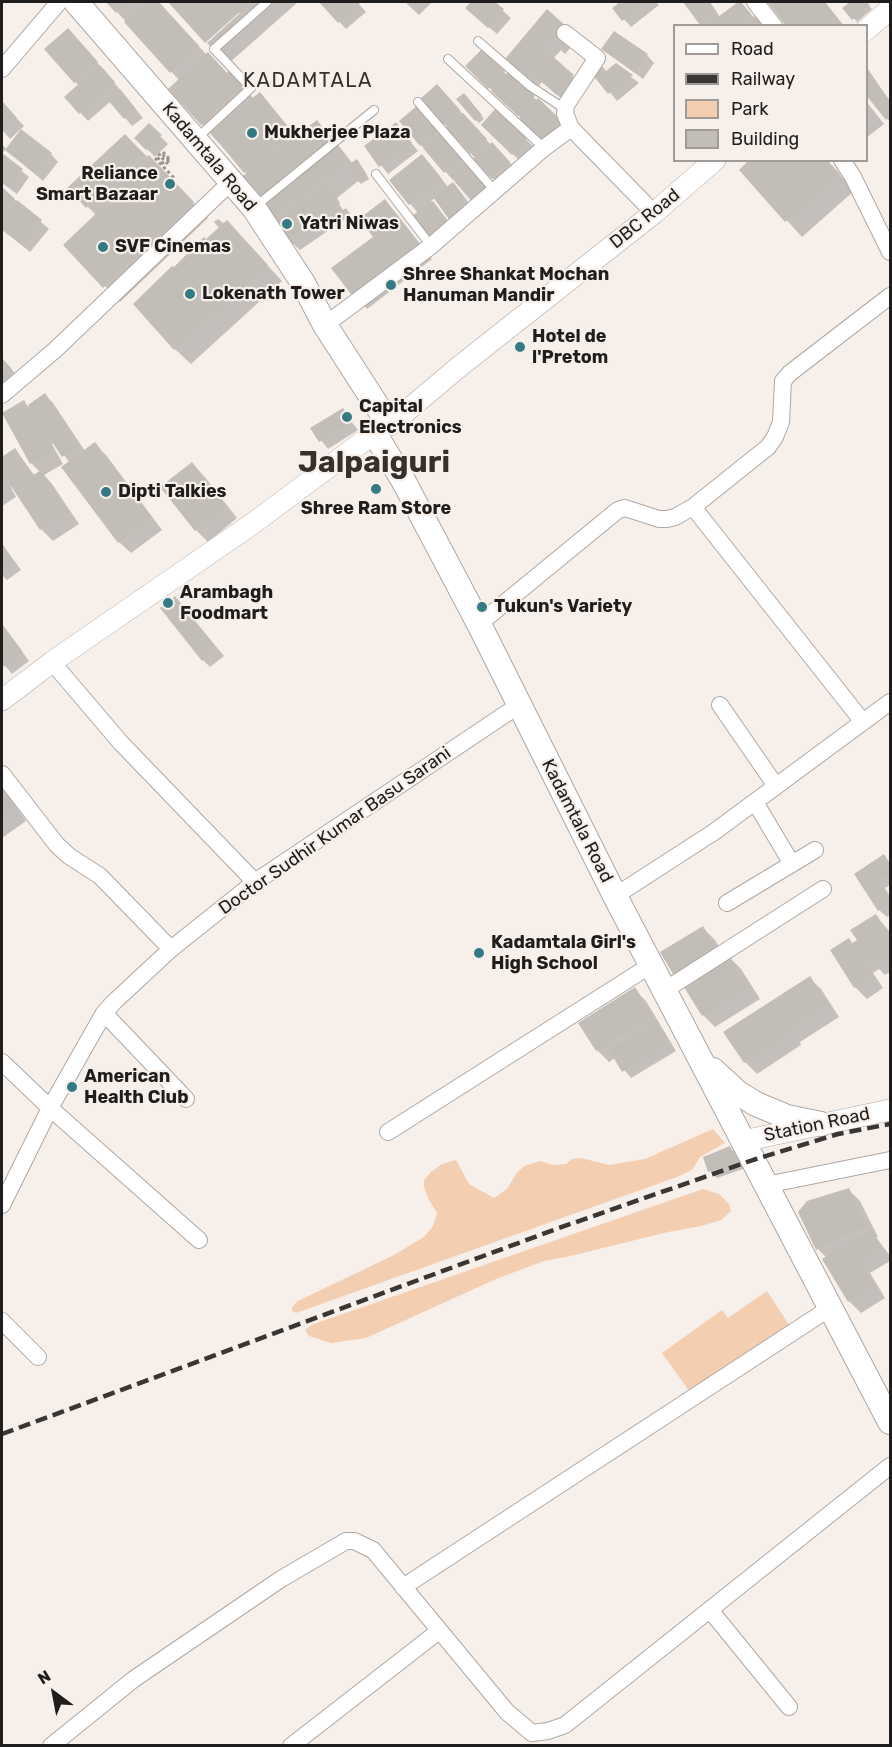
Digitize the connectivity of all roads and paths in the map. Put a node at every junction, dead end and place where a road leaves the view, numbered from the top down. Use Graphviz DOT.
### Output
graph roads {
  1 [pos="59,2"];
  2 [pos="76,2"];
  3 [pos="267,2"];
  4 [pos="755,2"];
  5 [pos="891,9"];
  6 [pos="772,24"];
  7 [pos="868,29"];
  8 [pos="565,33"];
  9 [pos="478,41"];
  10 [pos="448,59"];
  11 [pos="2,69"];
  12 [pos="418,102"];
  13 [pos="565,109"];
  14 [pos="374,110"];
  15 [pos="571,128"];
  16 [pos="196,139"];
  17 [pos="544,148"];
  18 [pos="163,152"];
  19 [pos="713,162"];
  20 [pos="843,162"];
  21 [pos="376,174"];
  22 [pos="175,180"];
  23 [pos="232,181"];
  24 [pos="495,190"];
  25 [pos="254,208"];
  26 [pos="654,213"];
  27 [pos="431,246"];
  28 [pos="891,252"];
  29 [pos="891,296"];
  30 [pos="325,325"];
  31 [pos="2,395"];
  32 [pos="379,425"];
  33 [pos="693,507"];
  34 [pos="479,624"];
  35 [pos="49,658"];
  36 [pos="2,688"];
  37 [pos="2,700"];
  38 [pos="891,702"];
  39 [pos="519,705"];
  40 [pos="720,705"];
  41 [pos="863,722"];
  42 [pos="2,774"];
  43 [pos="776,786"];
  44 [pos="755,802"];
  45 [pos="815,850"];
  46 [pos="792,864"];
  47 [pos="255,882"];
  48 [pos="823,889"];
  49 [pos="615,896"];
  50 [pos="728,903"];
  51 [pos="171,949"];
  52 [pos="651,964"];
  53 [pos="665,990"];
  54 [pos="104,1013"];
  55 [pos="687,1030"];
  56 [pos="2,1062"];
  57 [pos="186,1099"];
  58 [pos="50,1108"];
  59 [pos="891,1110"];
  60 [pos="821,1124"];
  61 [pos="388,1132"];
  62 [pos="748,1150"];
  63 [pos="891,1160"];
  64 [pos="766,1185"];
  65 [pos="2,1204"];
  66 [pos="199,1240"];
  67 [pos="830,1308"];
  68 [pos="2,1321"];
  69 [pos="38,1357"];
  70 [pos="891,1422"];
  71 [pos="891,1466"];
  72 [pos="403,1587"];
  73 [pos="710,1610"];
  74 [pos="439,1631"];
  75 [pos="789,1707"];
  76 [pos="536,1739"];
  77 [pos="51,1746"];
  78 [pos="291,1746"];
  1 -- 11 [label="street"];
  2 -- 16 [label="main road, Kadamtala Road"];
  3 -- 16 [label="lane"];
  4 -- 6 [label="street"];
  5 -- 7 [label="street"];
  8 -- 13 [label="street"];
  9 -- 13 [label="lane"];
  10 -- 17 [label="lane"];
  12 -- 24 [label="lane"];
  13 -- 15 [label="street"];
  14 -- 25 [label="lane"];
  15 -- 17 [label="street"];
  15 -- 26 [label="street"];
  16 -- 23 [label="main road, Kadamtala Road"];
  17 -- 24 [label="street"];
  18 -- 22 [label="path"];
  19 -- 26 [label="street, DBC Road"];
  20 -- 28 [label="street"];
  21 -- 27 [label="lane"];
  23 -- 25 [label="main road, Kadamtala Road"];
  23 -- 31 [label="street"];
  24 -- 27 [label="street"];
  25 -- 30 [label="main road, Kadamtala Road"];
  26 -- 32 [label="street, DBC Road"];
  27 -- 30 [label="street"];
  29 -- 33 [label="street"];
  30 -- 32 [label="main road, Kadamtala Road"];
  32 -- 34 [label="main road, Kadamtala Road"];
  32 -- 35 [label="street, DBC Road"];
  33 -- 34 [label="street"];
  33 -- 41 [label="street"];
  34 -- 39 [label="main road, Kadamtala Road"];
  35 -- 36 [label="street"];
  35 -- 37 [label="street"];
  35 -- 47 [label="street"];
  38 -- 41 [label="street"];
  39 -- 47 [label="street, Doctor Sudhir Kumar Basu Sarani"];
  39 -- 49 [label="main road, Kadamtala Road"];
  40 -- 43 [label="street"];
  41 -- 43 [label="street"];
  42 -- 51 [label="street"];
  43 -- 44 [label="street"];
  44 -- 46 [label="street"];
  44 -- 49 [label="street"];
  45 -- 46 [label="street"];
  46 -- 50 [label="street"];
  47 -- 51 [label="street, Doctor Sudhir Kumar Basu Sarani"];
  48 -- 53 [label="street"];
  49 -- 52 [label="main road, Kadamtala Road"];
  51 -- 54 [label="street, Doctor Sudhir Kumar Basu Sarani"];
  52 -- 53 [label="main road, Kadamtala Road"];
  52 -- 61 [label="street"];
  53 -- 55 [label="main road, Kadamtala Road"];
  54 -- 57 [label="street"];
  54 -- 58 [label="street, Doctor Sudhir Kumar Basu Sarani"];
  55 -- 60 [label="main road"];
  55 -- 62 [label="main road, Kadamtala Road"];
  56 -- 58 [label="street"];
  58 -- 65 [label="street, Doctor Sudhir Kumar Basu Sarani"];
  58 -- 66 [label="street"];
  59 -- 60 [label="street, Station Road"];
  60 -- 62 [label="street, Station Road"];
  62 -- 64 [label="main road, Kadamtala Road"];
  63 -- 64 [label="street"];
  64 -- 67 [label="main road, Kadamtala Road"];
  67 -- 70 [label="main road, Kadamtala Road"];
  67 -- 72 [label="street"];
  68 -- 69 [label="street"];
  71 -- 73 [label="street"];
  72 -- 74 [label="street"];
  72 -- 77 [label="street"];
  73 -- 75 [label="street"];
  73 -- 76 [label="street"];
  74 -- 76 [label="street"];
  74 -- 78 [label="street"];
}
